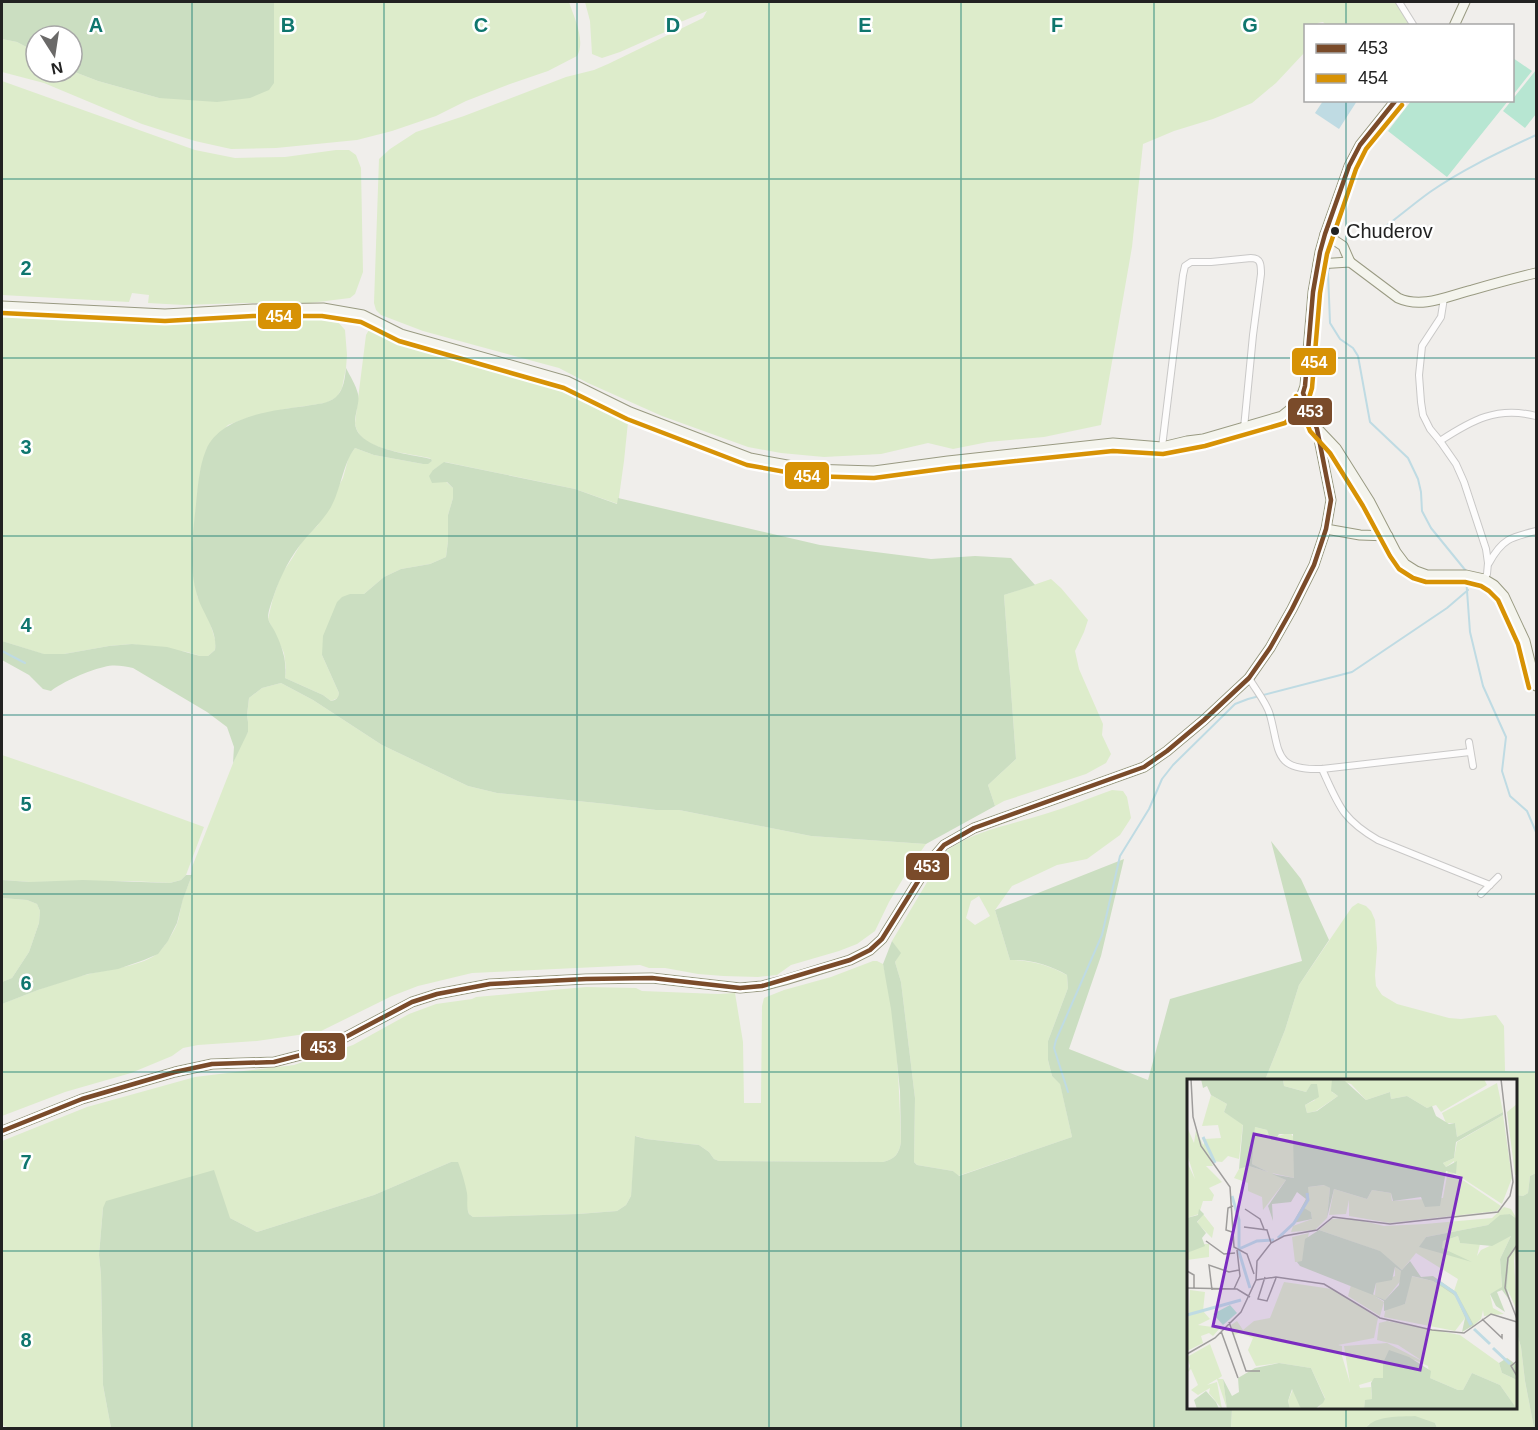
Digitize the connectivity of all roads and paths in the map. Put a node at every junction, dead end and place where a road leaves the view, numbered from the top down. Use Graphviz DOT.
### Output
graph roads {
  1 [pos="1399,2"];
  2 [pos="1465,2"];
  3 [pos="1413,24"];
  4 [pos="1455,24"];
  5 [pos="1394,102"];
  6 [pos="1325,234"];
  7 [pos="1347,254"];
  8 [pos="1322,264"];
  9 [pos="1536,273"];
  10 [pos="1444,298"];
  11 [pos="2,306"];
  12 [pos="1303,393"];
  13 [pos="1536,416"];
  14 [pos="1316,427"];
  15 [pos="1244,428"];
  16 [pos="1440,441"];
  17 [pos="1162,447"];
  18 [pos="1326,529"];
  19 [pos="1536,531"];
  20 [pos="1388,536"];
  21 [pos="1488,564"];
  22 [pos="1484,579"];
  23 [pos="1249,678"];
  24 [pos="1536,686"];
  25 [pos="1468,742"];
  26 [pos="1470,752"];
  27 [pos="1473,766"];
  28 [pos="1323,770"];
  29 [pos="1498,877"];
  30 [pos="1490,885"];
  31 [pos="1481,894"];
  32 [pos="2,1131"];
  1 -- 3 [label="street"];
  2 -- 4 [label="street"];
  5 -- 6 [label="street"];
  6 -- 7 [label="street"];
  6 -- 8 [label="street"];
  7 -- 8 [label="street"];
  7 -- 10 [label="street"];
  8 -- 12 [label="street"];
  9 -- 10 [label="street"];
  10 -- 16 [label="street"];
  11 -- 17 [label="street"];
  12 -- 14 [label="street"];
  12 -- 15 [label="street"];
  13 -- 16 [label="street"];
  14 -- 18 [label="street"];
  14 -- 20 [label="street"];
  15 -- 17 [label="street"];
  15 -- 17 [label="street"];
  16 -- 21 [label="street"];
  18 -- 20 [label="street"];
  18 -- 23 [label="street"];
  19 -- 21 [label="street"];
  20 -- 22 [label="street"];
  21 -- 22 [label="street"];
  22 -- 24 [label="street"];
  23 -- 28 [label="street"];
  23 -- 32 [label="street"];
  25 -- 26 [label="street"];
  26 -- 27 [label="street"];
  26 -- 28 [label="street"];
  28 -- 30 [label="street"];
  29 -- 30 [label="street"];
  30 -- 31 [label="street"];
}
